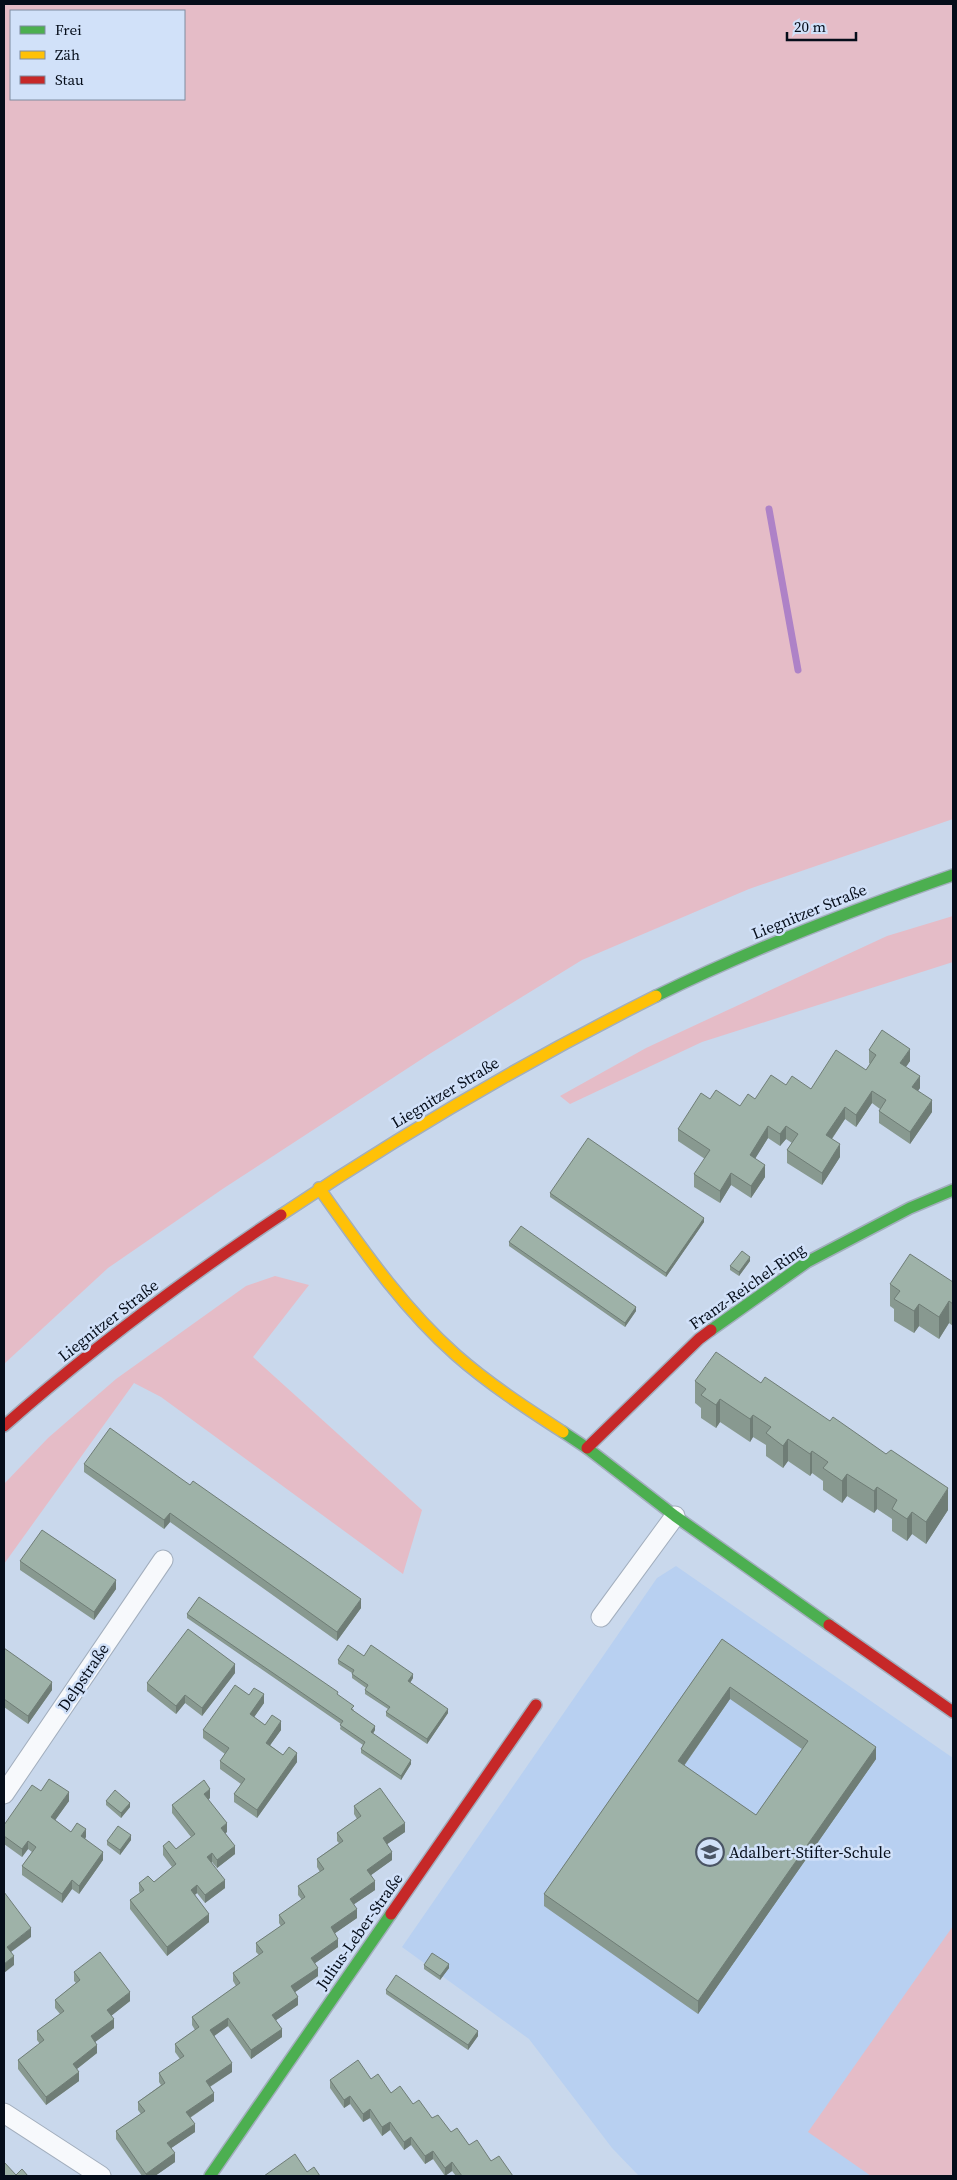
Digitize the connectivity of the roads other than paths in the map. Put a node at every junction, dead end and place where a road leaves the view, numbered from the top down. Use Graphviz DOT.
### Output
graph roads {
  1 [pos="953,875"];
  2 [pos="320,1188"];
  3 [pos="953,1190"];
  4 [pos="4,1426"];
  5 [pos="587,1448"];
  6 [pos="675,1516"];
  7 [pos="163,1560"];
  8 [pos="601,1617"];
  9 [pos="536,1705"];
  10 [pos="953,1712"];
  11 [pos="4,1794"];
  12 [pos="4,2113"];
  13 [pos="101,2176"];
  14 [pos="210,2176"];
  1 -- 2 [label="street, Liegnitzer Straße"];
  2 -- 4 [label="street, Liegnitzer Straße"];
  2 -- 5 [label="street"];
  3 -- 5 [label="street, Franz-Reichel-Ring"];
  5 -- 6 [label="street"];
  6 -- 8 [label="street"];
  6 -- 10 [label="street"];
  7 -- 11 [label="street, Delpstraße"];
  9 -- 14 [label="street, Julius-Leber-Straße"];
  12 -- 13 [label="street"];
}
